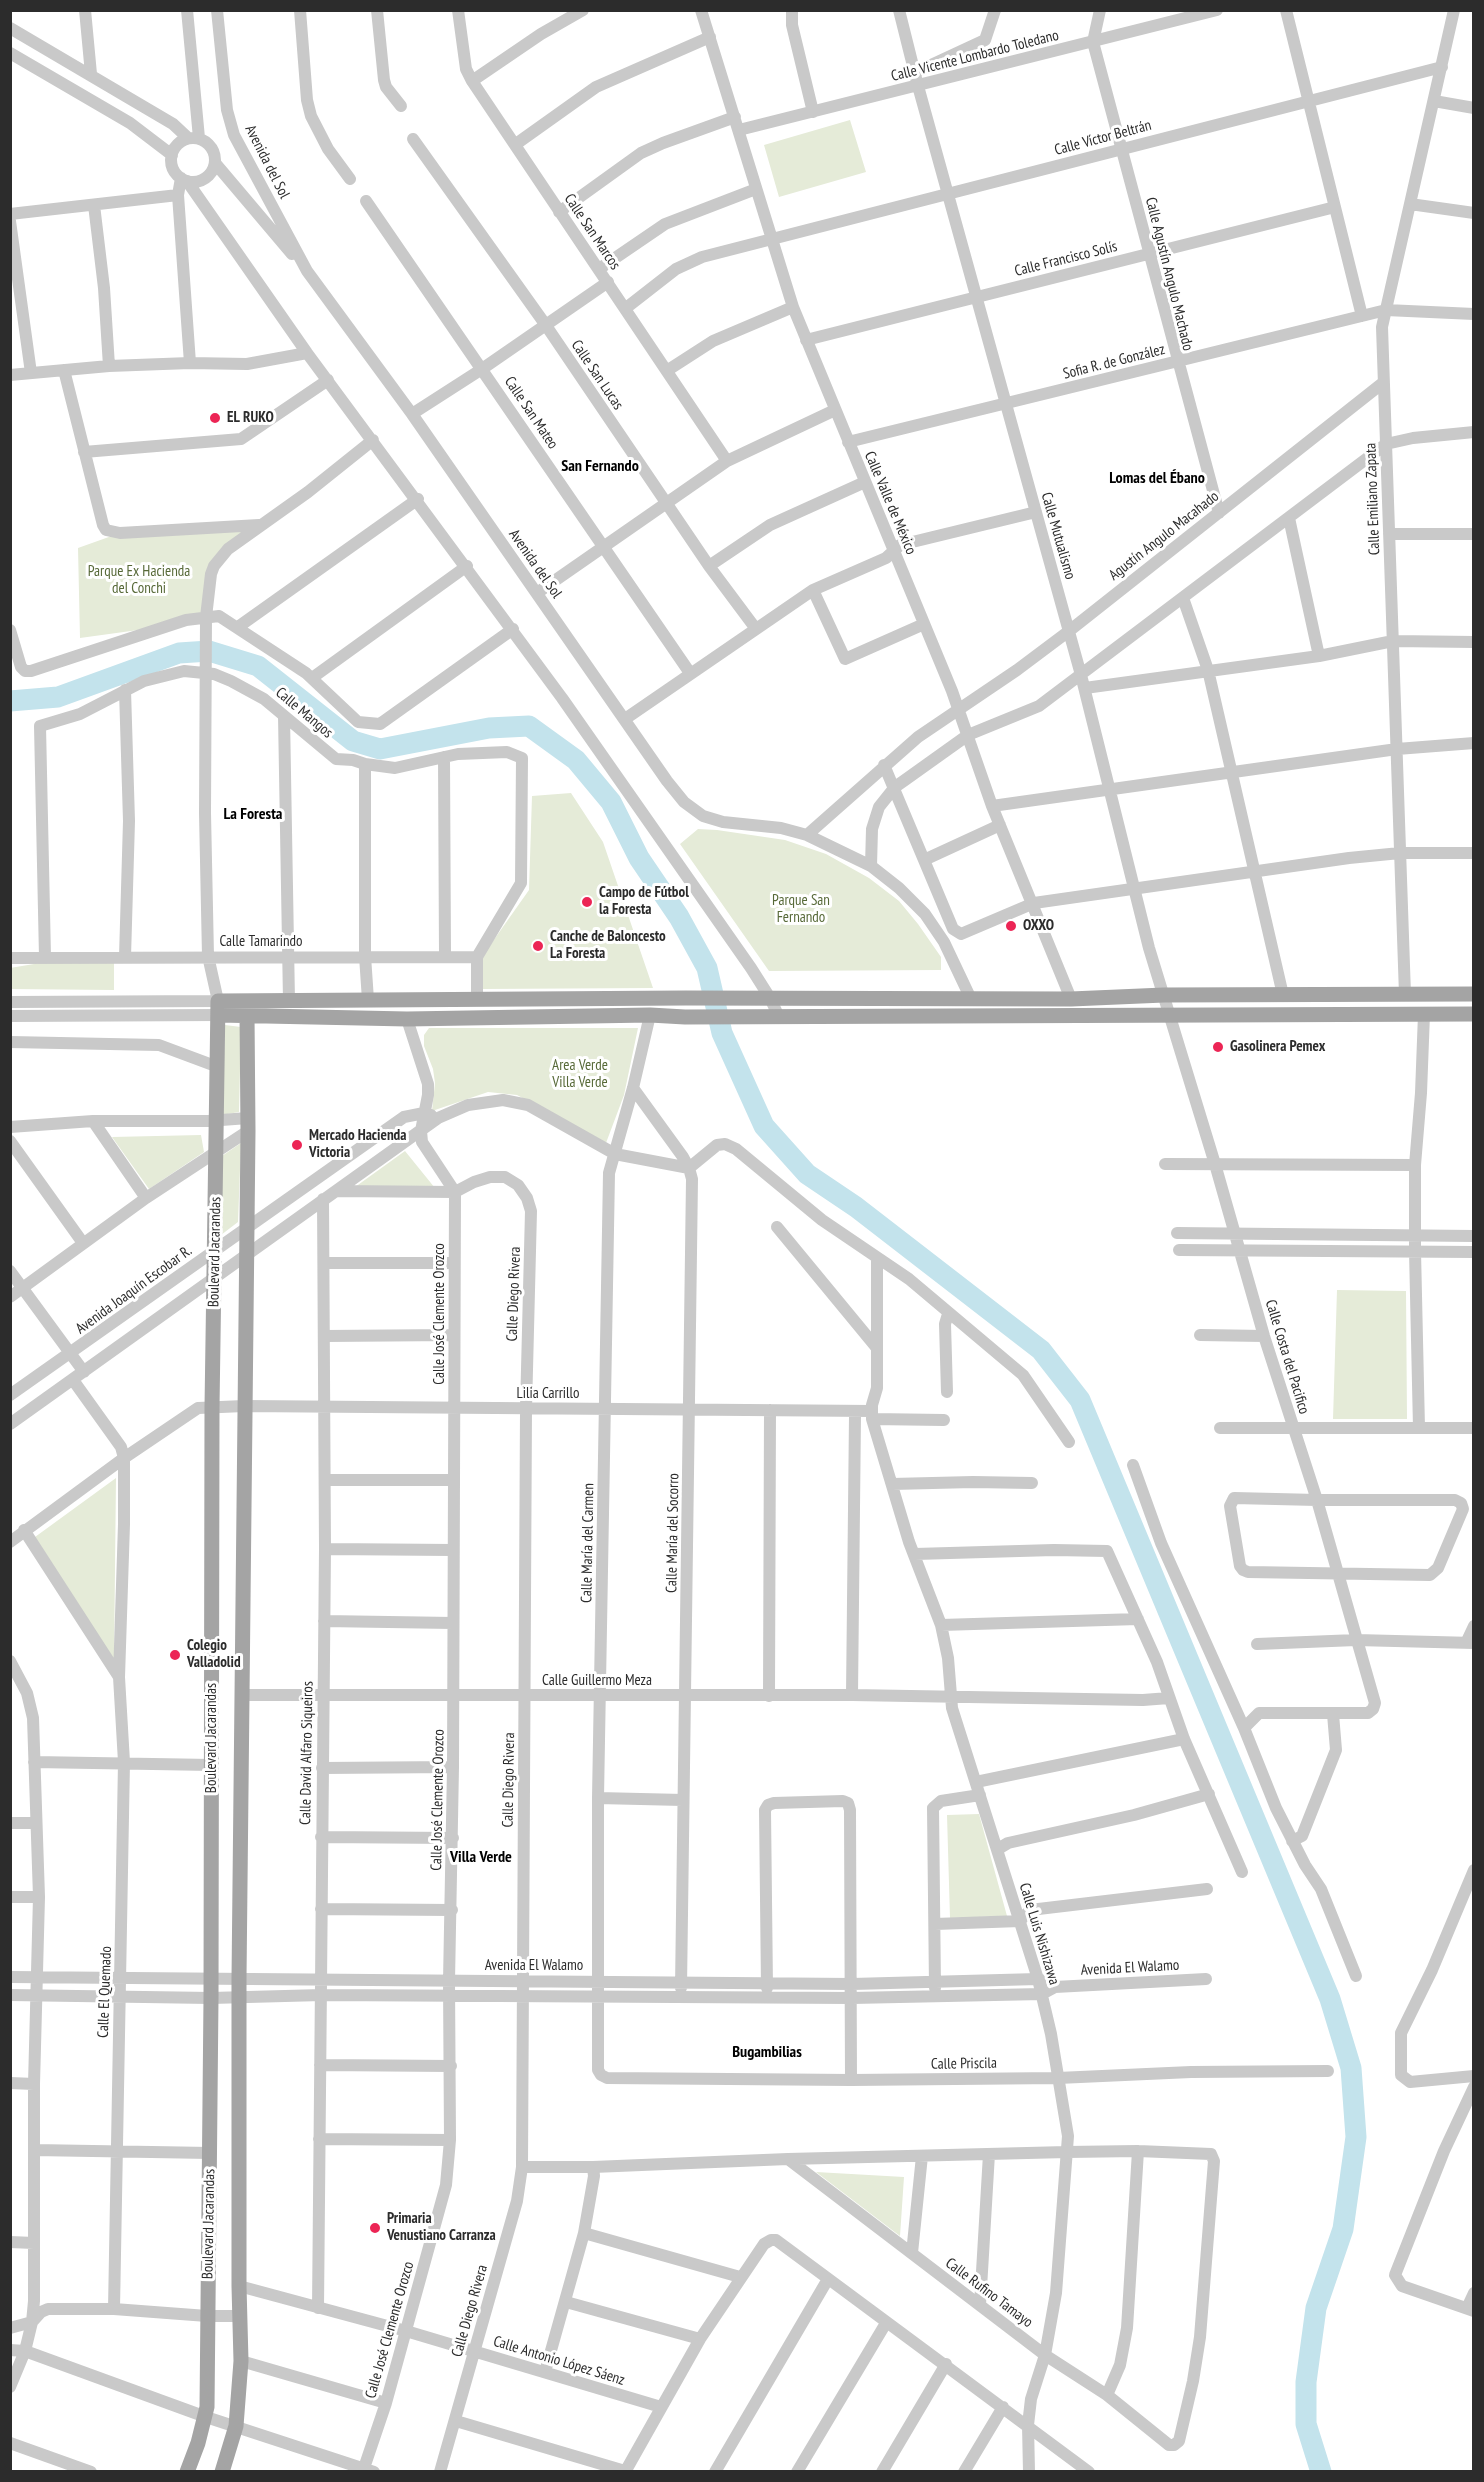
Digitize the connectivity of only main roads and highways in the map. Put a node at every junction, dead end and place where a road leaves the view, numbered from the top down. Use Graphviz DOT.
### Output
graph roads {
  1 [pos="1473,994"];
  2 [pos="245,1008"];
  3 [pos="1473,1014"];
  4 [pos="187,2472"];
  5 [pos="222,2472"];
  1 -- 2 [label="main road"];
  2 -- 3 [label="main road"];
  2 -- 4 [label="main road, Boulevard Jacarandas"];
  2 -- 5 [label="main road, Boulevard Jacarandas"];
}
